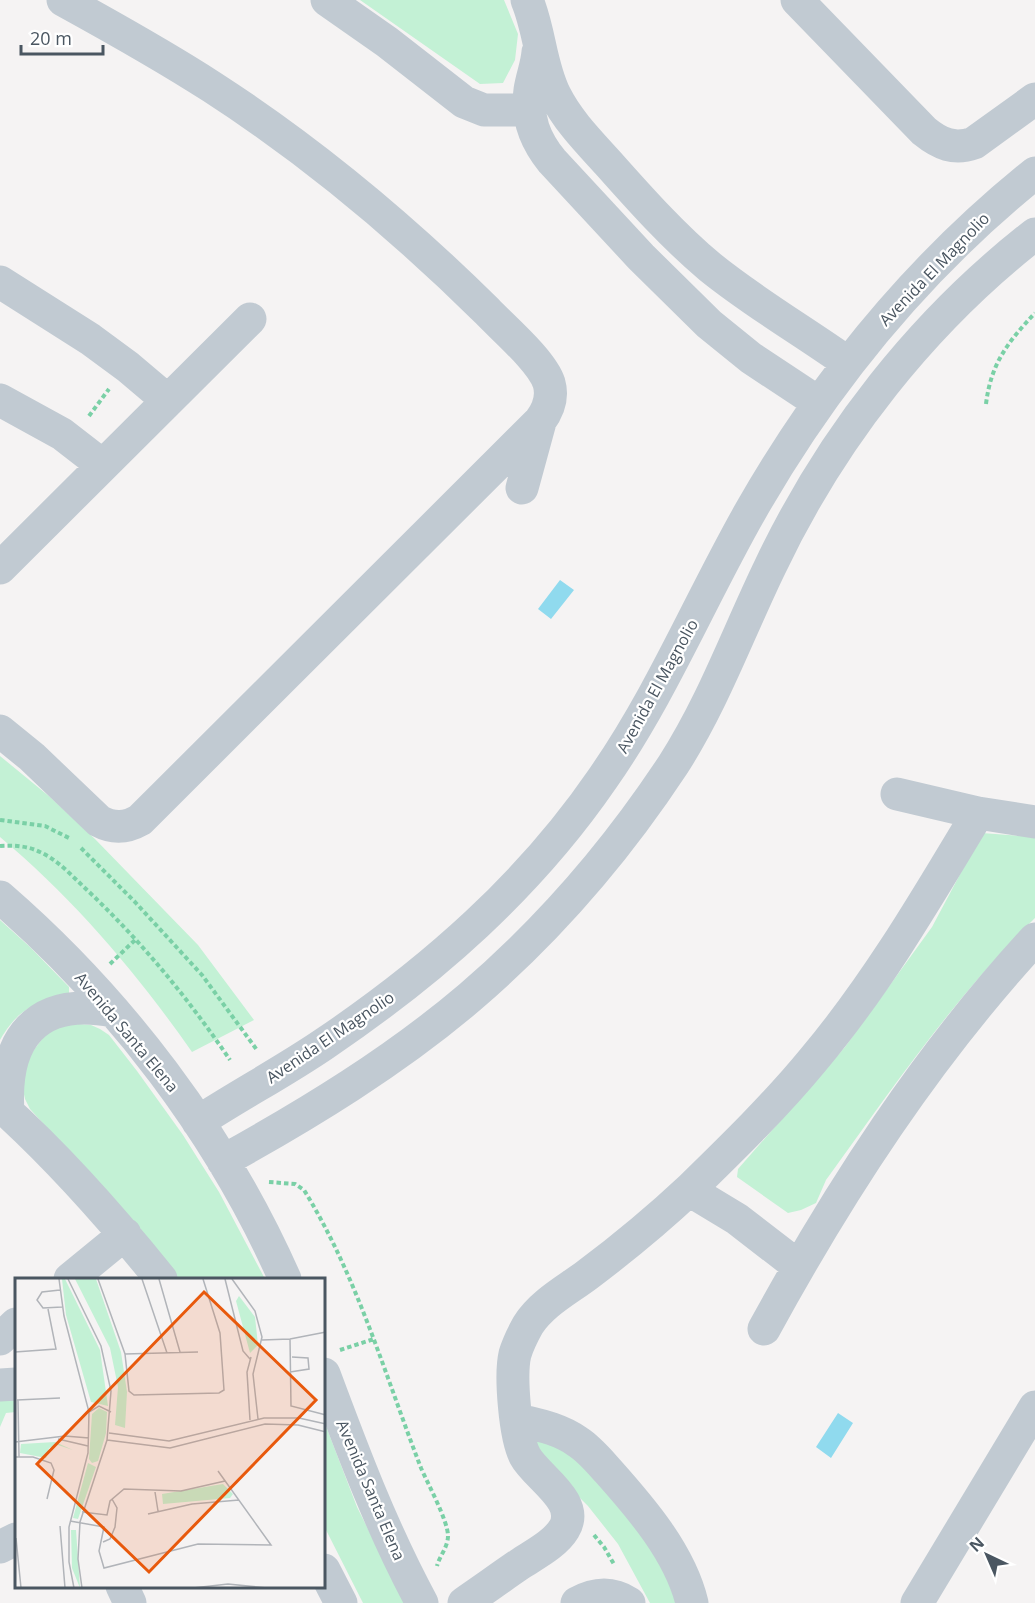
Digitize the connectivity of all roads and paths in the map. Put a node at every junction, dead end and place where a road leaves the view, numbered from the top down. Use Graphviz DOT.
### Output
graph roads {
  1 [pos="63,0"];
  2 [pos="327,0"];
  3 [pos="527,0"];
  4 [pos="797,0"];
  5 [pos="539,44"];
  6 [pos="1035,99"];
  7 [pos="530,110"];
  8 [pos="1035,173"];
  9 [pos="1035,234"];
  10 [pos="0,282"];
  11 [pos="1035,313"];
  12 [pos="250,319"];
  13 [pos="848,363"];
  14 [pos="128,367"];
  15 [pos="0,400"];
  16 [pos="167,400"];
  17 [pos="819,403"];
  18 [pos="986,404"];
  19 [pos="540,421"];
  20 [pos="76,444"];
  21 [pos="102,465"];
  22 [pos="522,488"];
  23 [pos="0,568"];
  24 [pos="685,637"];
  25 [pos="729,658"];
  26 [pos="665,675"];
  27 [pos="709,701"];
  28 [pos="0,731"];
  29 [pos="897,794"];
  30 [pos="978,813"];
  31 [pos="0,820"];
  32 [pos="1035,822"];
  33 [pos="0,846"];
  34 [pos="0,897"];
  35 [pos="136,939"];
  36 [pos="1035,939"];
  37 [pos="109,964"];
  38 [pos="112,1011"];
  39 [pos="230,1060"];
  40 [pos="275,1075"];
  41 [pos="4,1109"];
  42 [pos="198,1122"];
  43 [pos="223,1161"];
  44 [pos="268,1182"];
  45 [pos="689,1190"];
  46 [pos="125,1234"];
  47 [pos="798,1266"];
  48 [pos="71,1278"];
  49 [pos="160,1278"];
  50 [pos="285,1278"];
  51 [pos="15,1324"];
  52 [pos="764,1329"];
  53 [pos="0,1339"];
  54 [pos="374,1339"];
  55 [pos="346,1348"];
  56 [pos="326,1379"];
  57 [pos="15,1384"];
  58 [pos="0,1385"];
  59 [pos="1035,1407"];
  60 [pos="518,1420"];
  61 [pos="568,1514"];
  62 [pos="15,1540"];
  63 [pos="0,1547"];
  64 [pos="437,1565"];
  65 [pos="326,1574"];
  66 [pos="122,1588"];
  67 [pos="625,1600"];
  68 [pos="130,1603"];
  69 [pos="341,1603"];
  70 [pos="422,1603"];
  71 [pos="464,1603"];
  72 [pos="577,1603"];
  73 [pos="692,1603"];
  74 [pos="917,1603"];
  1 -- 19 [label="street"];
  2 -- 7 [label="street"];
  3 -- 5 [label="street"];
  4 -- 6 [label="street"];
  5 -- 7 [label="street"];
  5 -- 13 [label="street"];
  7 -- 17 [label="street"];
  8 -- 13 [label="street, Avenida El Magnolio"];
  9 -- 25 [label="street"];
  10 -- 14 [label="street"];
  11 -- 18 [label="path"];
  12 -- 16 [label="street"];
  13 -- 17 [label="street, Avenida El Magnolio"];
  14 -- 16 [label="street"];
  14 -- 20 [label="path"];
  15 -- 20 [label="street"];
  16 -- 21 [label="street"];
  17 -- 24 [label="street, Avenida El Magnolio"];
  19 -- 22 [label="street"];
  19 -- 28 [label="street"];
  20 -- 21 [label="street"];
  21 -- 23 [label="street"];
  24 -- 25 [label="street"];
  24 -- 26 [label="street, Avenida El Magnolio"];
  25 -- 27 [label="street"];
  26 -- 27 [label="street"];
  26 -- 40 [label="street, Avenida El Magnolio"];
  27 -- 43 [label="street"];
  29 -- 30 [label="street"];
  30 -- 32 [label="street"];
  30 -- 45 [label="street"];
  31 -- 40 [label="path"];
  33 -- 35 [label="path"];
  34 -- 38 [label="street, Avenida Santa Elena"];
  35 -- 37 [label="path"];
  35 -- 39 [label="path"];
  36 -- 47 [label="street"];
  38 -- 41 [label="street"];
  38 -- 42 [label="street, Avenida Santa Elena"];
  40 -- 42 [label="street, Avenida El Magnolio"];
  41 -- 46 [label="street"];
  42 -- 43 [label="street, Avenida Santa Elena"];
  43 -- 50 [label="street, Avenida Santa Elena"];
  44 -- 54 [label="path"];
  45 -- 47 [label="street"];
  45 -- 60 [label="street"];
  46 -- 48 [label="street"];
  46 -- 49 [label="street"];
  47 -- 52 [label="street"];
  51 -- 53 [label="street"];
  54 -- 55 [label="path"];
  54 -- 64 [label="path"];
  56 -- 70 [label="street, Avenida Santa Elena"];
  57 -- 58 [label="street"];
  59 -- 74 [label="street"];
  60 -- 61 [label="street"];
  60 -- 73 [label="street"];
  61 -- 67 [label="path"];
  61 -- 71 [label="street"];
  62 -- 63 [label="street"];
  65 -- 69 [label="street"];
  66 -- 68 [label="street"];
  67 -- 72 [label="street"];
}
